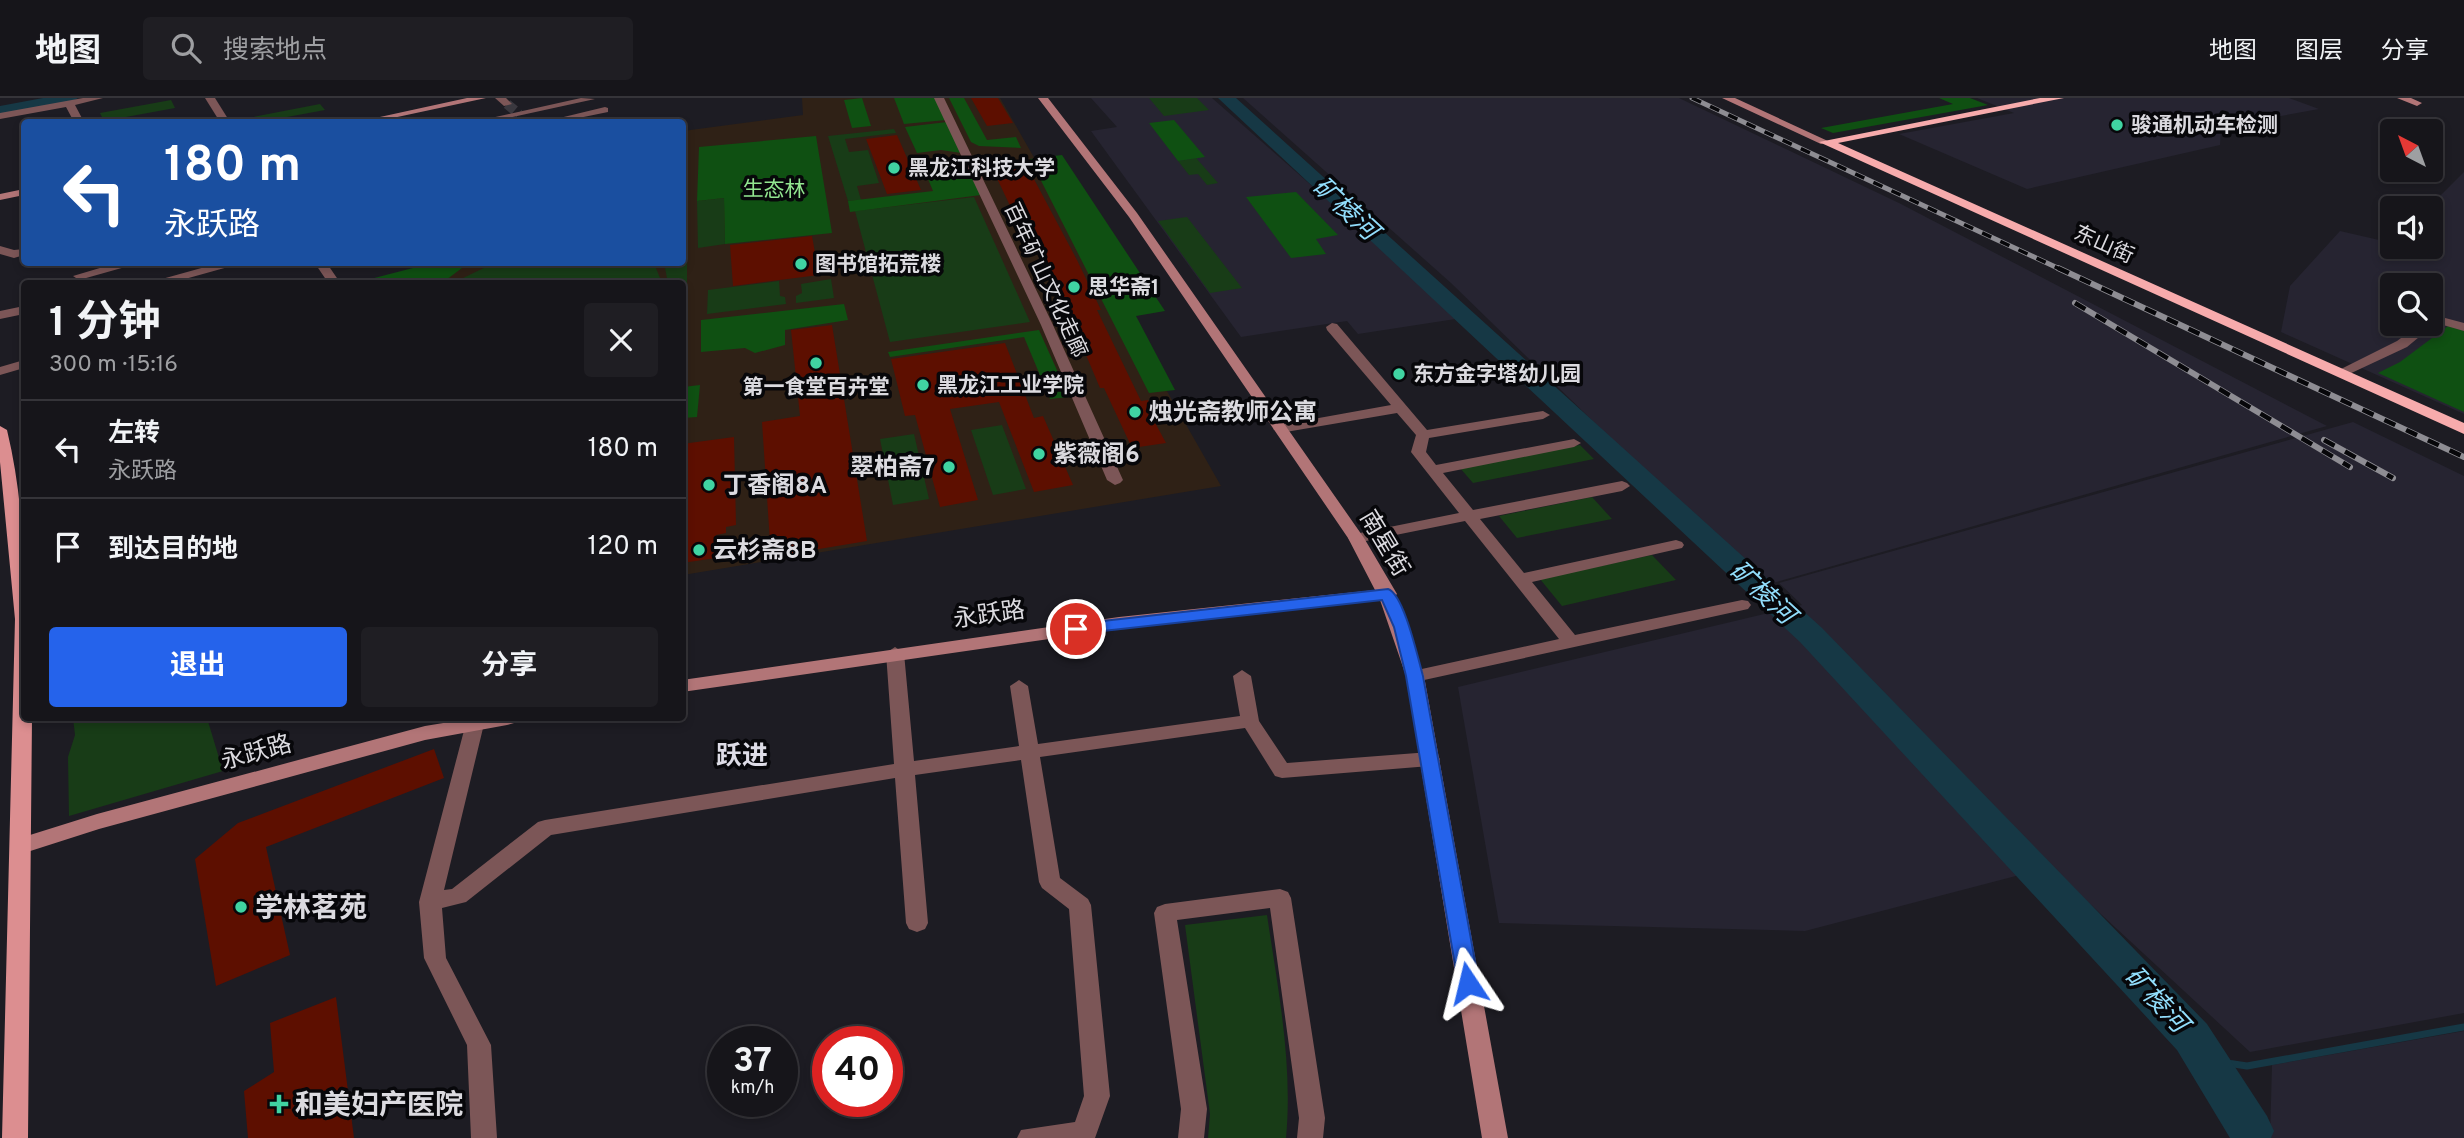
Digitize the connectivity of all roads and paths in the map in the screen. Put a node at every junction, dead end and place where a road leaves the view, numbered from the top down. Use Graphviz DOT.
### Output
graph roads {
  1 [pos="98,98"];
  2 [pos="210,98"];
  3 [pos="481,98"];
  4 [pos="939,98"];
  5 [pos="1043,98"];
  6 [pos="1727,98"];
  7 [pos="2058,98"];
  8 [pos="2402,98"];
  9 [pos="589,99"];
  10 [pos="69,103"];
  11 [pos="2417,103"];
  12 [pos="605,110"];
  13 [pos="0,116"];
  14 [pos="77,119"];
  15 [pos="223,119"];
  16 [pos="391,119"];
  17 [pos="492,119"];
  18 [pos="562,119"];
  19 [pos="614,119"];
  20 [pos="1825,142"];
  21 [pos="21,193"];
  22 [pos="0,197"];
  23 [pos="0,250"];
  24 [pos="21,253"];
  25 [pos="124,266"];
  26 [pos="224,266"];
  27 [pos="80,280"];
  28 [pos="166,280"];
  29 [pos="21,311"];
  30 [pos="0,315"];
  31 [pos="2443,321"];
  32 [pos="1332,327"];
  33 [pos="2464,327"];
  34 [pos="2412,336"];
  35 [pos="21,365"];
  36 [pos="0,371"];
  37 [pos="2340,373"];
  38 [pos="1400,408"];
  39 [pos="1544,415"];
  40 [pos="1280,429"];
  41 [pos="2464,429"];
  42 [pos="0,430"];
  43 [pos="1423,435"];
  44 [pos="1574,443"];
  45 [pos="1432,470"];
  46 [pos="1115,480"];
  47 [pos="1622,486"];
  48 [pos="1469,516"];
  49 [pos="1356,538"];
  50 [pos="1676,545"];
  51 [pos="1520,579"];
  52 [pos="21,586"];
  53 [pos="1388,594"];
  54 [pos="1742,605"];
  55 [pos="1572,643"];
  56 [pos="895,653"];
  57 [pos="1242,676"];
  58 [pos="1415,676"];
  59 [pos="686,685"];
  60 [pos="1019,685"];
  61 [pos="23,721"];
  62 [pos="490,721"];
  63 [pos="1250,721"];
  64 [pos="474,724"];
  65 [pos="1030,751"];
  66 [pos="1430,759"];
  67 [pos="904,769"];
  68 [pos="21,846"];
  69 [pos="430,902"];
  70 [pos="916,923"];
  71 [pos="1083,1135"];
  72 [pos="15,1138"];
  73 [pos="484,1138"];
  74 [pos="1030,1138"];
  75 [pos="1191,1138"];
  76 [pos="1311,1138"];
  77 [pos="1494,1138"];
  1 -- 10 [label="street"];
  2 -- 15 [label="street"];
  3 -- 16 [label="street"];
  4 -- 46 [label="street, 百年矿山文化走廊"];
  5 -- 40 [label="street, 南星街"];
  6 -- 20 [label="street, 东山街"];
  7 -- 20 [label="highway"];
  8 -- 11 [label="street"];
  9 -- 12 [label="street"];
  9 -- 17 [label="street"];
  10 -- 13 [label="street"];
  10 -- 14 [label="street"];
  12 -- 18 [label="street"];
  12 -- 19 [label="street"];
  20 -- 37 [label="highway, 东山街"];
  21 -- 22 [label="street"];
  23 -- 24 [label="street"];
  25 -- 27 [label="street"];
  26 -- 28 [label="street"];
  29 -- 30 [label="street"];
  31 -- 33 [label="street"];
  32 -- 38 [label="street"];
  34 -- 37 [label="street"];
  35 -- 36 [label="street"];
  37 -- 41 [label="highway, 东山街"];
  38 -- 40 [label="street"];
  38 -- 43 [label="street"];
  39 -- 43 [label="street"];
  40 -- 49 [label="street, 南星街"];
  42 -- 52 [label="main road"];
  43 -- 45 [label="street"];
  44 -- 45 [label="street"];
  45 -- 48 [label="street"];
  47 -- 48 [label="street"];
  48 -- 49 [label="street"];
  48 -- 51 [label="street"];
  49 -- 53 [label="street, 南星街"];
  50 -- 51 [label="street"];
  51 -- 55 [label="street"];
  53 -- 56 [label="street, 永跃路"];
  53 -- 58 [label="street, 南星街"];
  54 -- 55 [label="street"];
  55 -- 58 [label="street"];
  56 -- 59 [label="street, 永跃路"];
  56 -- 67 [label="street"];
  57 -- 63 [label="street"];
  58 -- 66 [label="street, 南星街"];
  60 -- 65 [label="street"];
  61 -- 68 [label="main road"];
  62 -- 64 [label="street, 永跃路"];
  63 -- 65 [label="street"];
  63 -- 66 [label="street"];
  64 -- 68 [label="street, 永跃路"];
  64 -- 69 [label="street"];
  65 -- 67 [label="street"];
  65 -- 71 [label="street"];
  66 -- 77 [label="street, 南星街"];
  67 -- 69 [label="street"];
  67 -- 70 [label="street"];
  68 -- 72 [label="main road"];
  69 -- 73 [label="street"];
  71 -- 74 [label="street"];
  75 -- 76 [label="street"];
}
